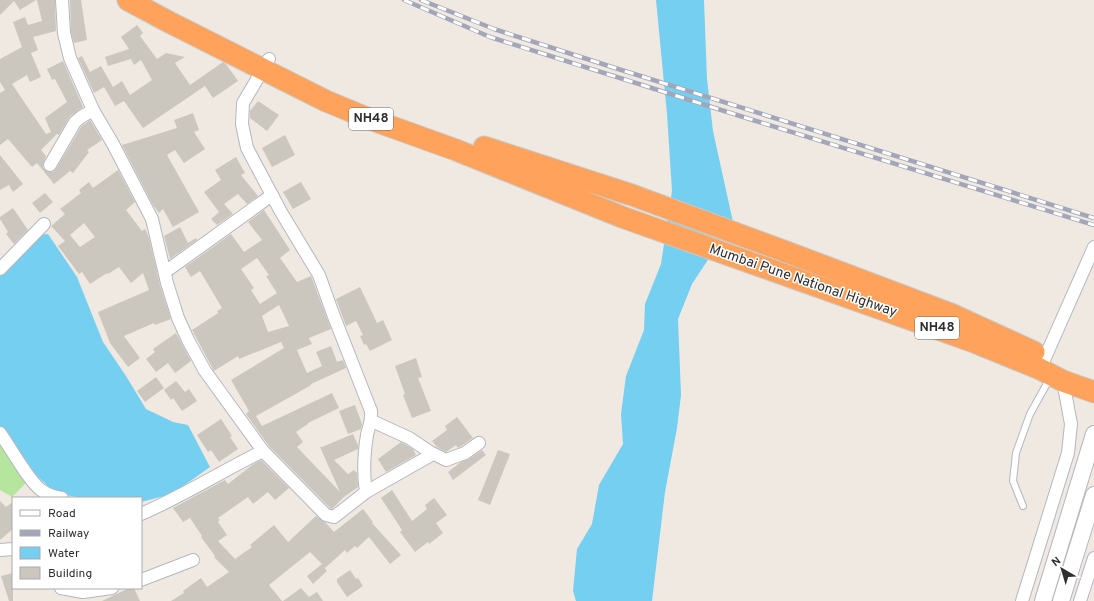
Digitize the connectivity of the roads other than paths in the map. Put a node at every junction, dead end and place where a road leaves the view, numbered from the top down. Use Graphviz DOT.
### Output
graph roads {
  1 [pos="62,0"];
  2 [pos="128,0"];
  3 [pos="154,0"];
  4 [pos="266,64"];
  5 [pos="93,110"];
  6 [pos="50,165"];
  7 [pos="272,195"];
  8 [pos="44,224"];
  9 [pos="1094,247"];
  10 [pos="0,269"];
  11 [pos="165,272"];
  12 [pos="1050,370"];
  13 [pos="1094,378"];
  14 [pos="1094,392"];
  15 [pos="372,421"];
  16 [pos="0,433"];
  17 [pos="1094,434"];
  18 [pos="479,443"];
  19 [pos="263,451"];
  20 [pos="434,454"];
  21 [pos="366,492"];
  22 [pos="1094,495"];
  23 [pos="54,497"];
  24 [pos="1023,506"];
  25 [pos="142,514"];
  26 [pos="1094,558"];
  27 [pos="193,560"];
  28 [pos="142,580"];
  29 [pos="66,589"];
  30 [pos="105,589"];
  31 [pos="1022,601"];
  32 [pos="1043,601"];
  33 [pos="1061,601"];
  34 [pos="1080,601"];
  1 -- 5 [label="street"];
  2 -- 4 [label="highway, NH48"];
  3 -- 4 [label="highway, NH48"];
  4 -- 7 [label="street"];
  4 -- 12 [label="highway, Mumbai Pune National Highway / NH48"];
  4 -- 12 [label="highway, Mumbai Pune National Highway / NH48"];
  5 -- 6 [label="street"];
  5 -- 11 [label="street"];
  7 -- 11 [label="street"];
  7 -- 15 [label="street"];
  8 -- 10 [label="street"];
  9 -- 12 [label="street"];
  11 -- 19 [label="street"];
  12 -- 13 [label="highway, Mumbai Pune National Highway / NH48"];
  12 -- 14 [label="highway, Mumbai Pune National Highway / NH48"];
  12 -- 24 [label="lane"];
  12 -- 31 [label="street"];
  15 -- 20 [label="street"];
  15 -- 21 [label="street"];
  16 -- 23 [label="street"];
  17 -- 32 [label="street"];
  18 -- 20 [label="street"];
  19 -- 21 [label="street"];
  19 -- 25 [label="street"];
  20 -- 21 [label="street"];
  22 -- 33 [label="street"];
  26 -- 34 [label="street"];
  27 -- 28 [label="street"];
  29 -- 30 [label="street"];
}
